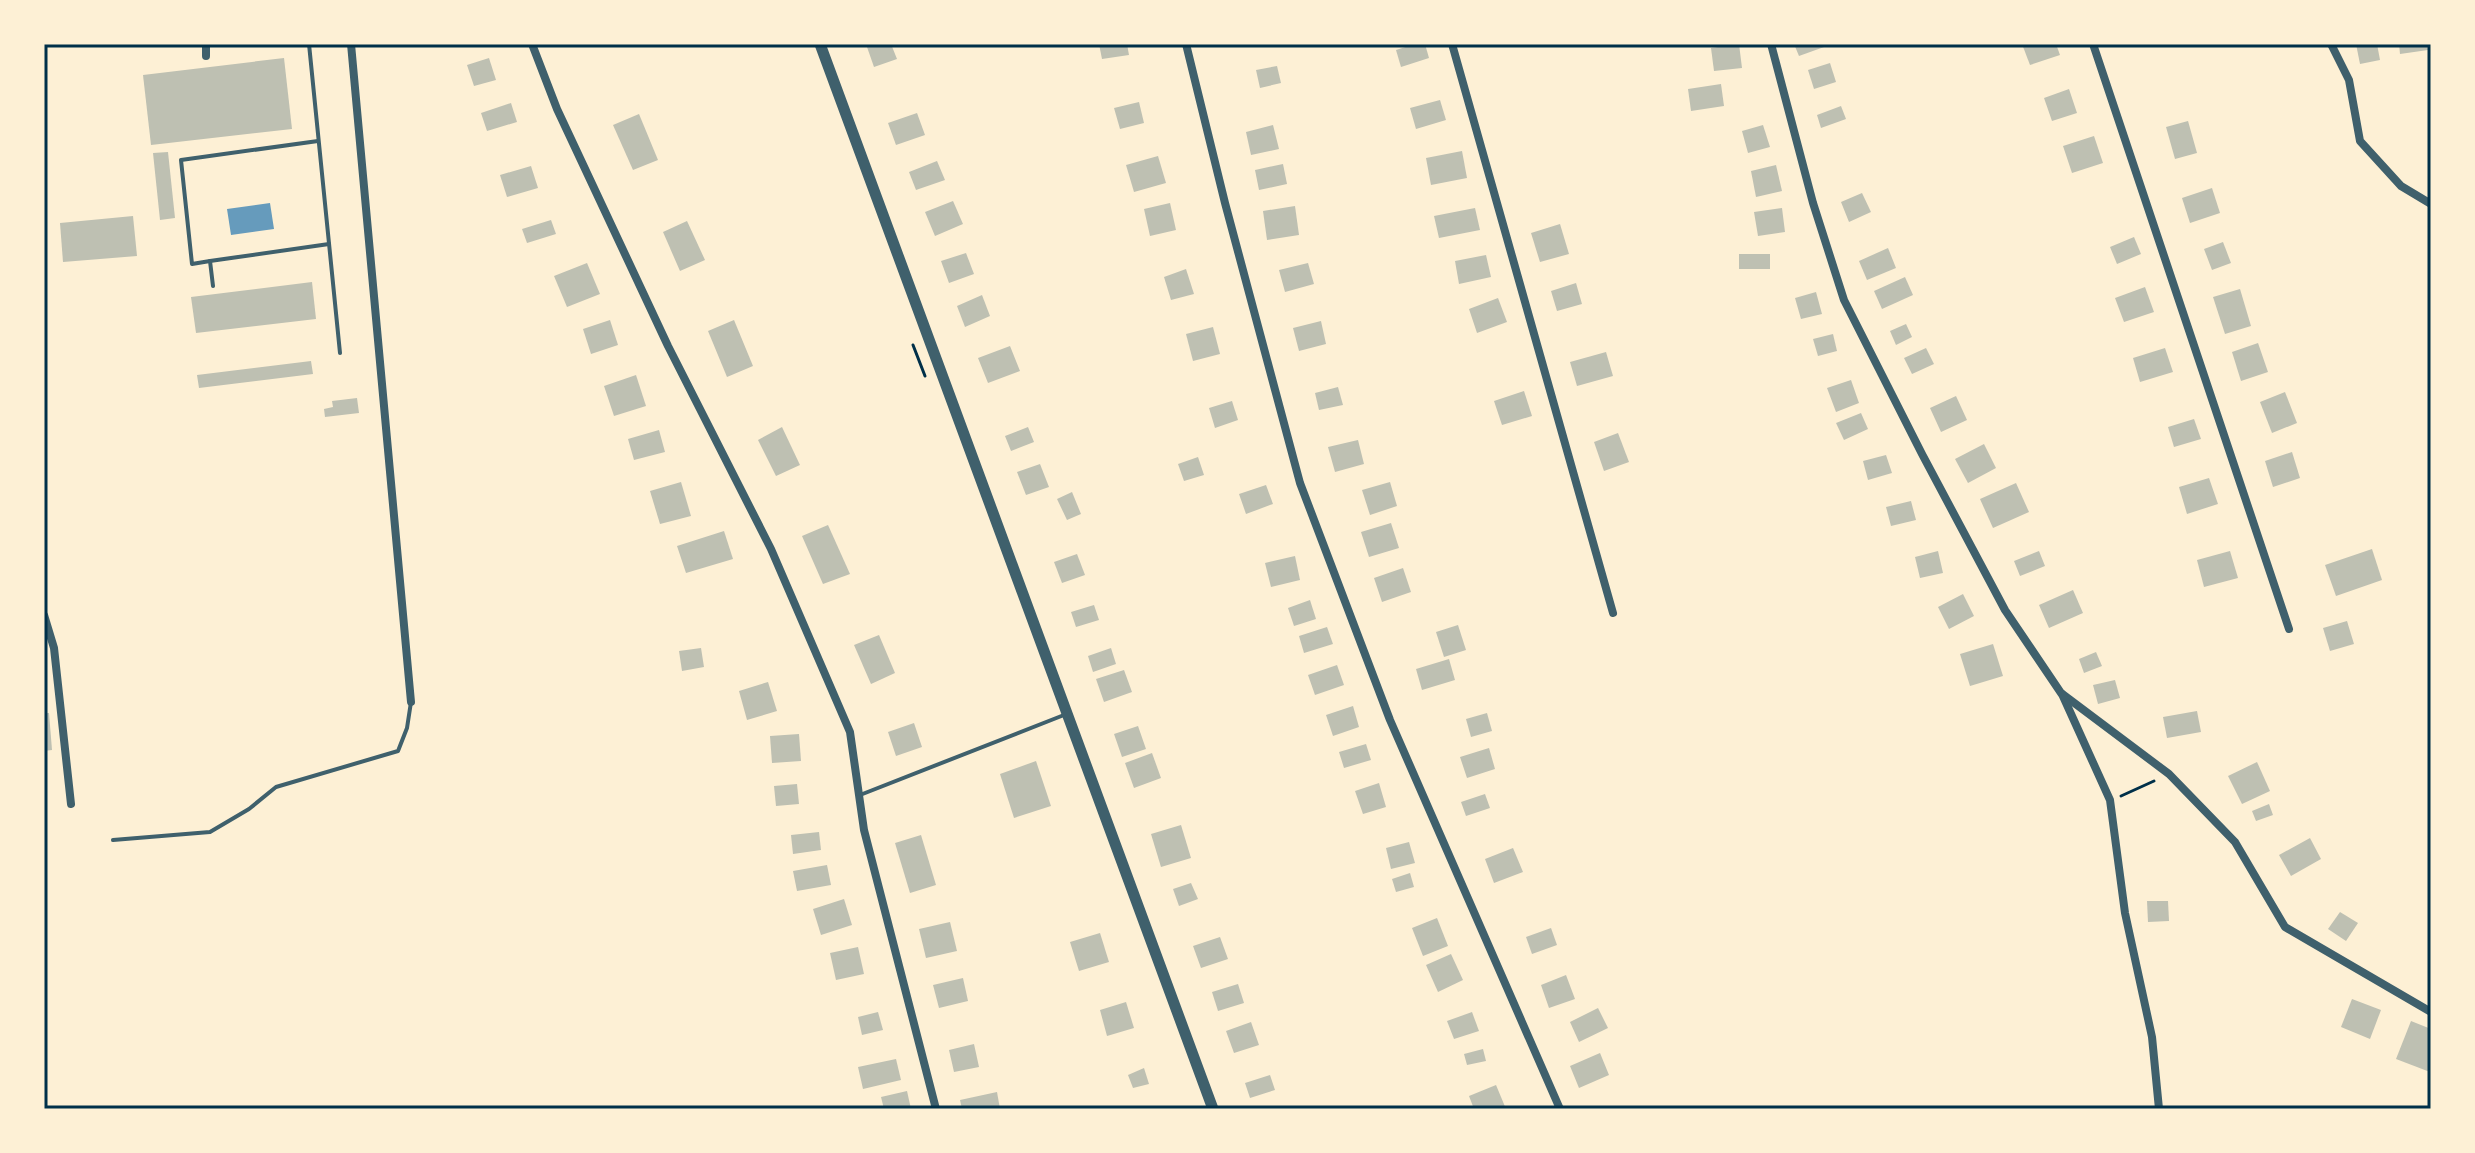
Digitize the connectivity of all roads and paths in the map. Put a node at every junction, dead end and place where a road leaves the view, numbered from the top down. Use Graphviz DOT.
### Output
graph roads {
  1 [pos="206,44"];
  2 [pos="309,44"];
  3 [pos="351,44"];
  4 [pos="532,44"];
  5 [pos="820,44"];
  6 [pos="1186,44"];
  7 [pos="1452,44"];
  8 [pos="1771,44"];
  9 [pos="2093,44"];
  10 [pos="2331,44"];
  11 [pos="206,56"];
  12 [pos="319,141"];
  13 [pos="2431,204"];
  14 [pos="329,244"];
  15 [pos="210,261"];
  16 [pos="213,286"];
  17 [pos="340,353"];
  18 [pos="1613,613"];
  19 [pos="44,615"];
  20 [pos="2289,629"];
  21 [pos="2061,693"];
  22 [pos="411,702"];
  23 [pos="1065,714"];
  24 [pos="2169,774"];
  25 [pos="857,796"];
  26 [pos="2110,800"];
  27 [pos="71,804"];
  28 [pos="113,840"];
  29 [pos="2431,1012"];
  30 [pos="936,1109"];
  31 [pos="1213,1109"];
  32 [pos="1560,1109"];
  33 [pos="2159,1109"];
  1 -- 11 [label="street"];
  2 -- 12 [label="lane"];
  3 -- 22 [label="street"];
  4 -- 25 [label="street"];
  5 -- 23 [label="street"];
  6 -- 32 [label="street"];
  7 -- 18 [label="street"];
  8 -- 21 [label="street"];
  9 -- 20 [label="street"];
  10 -- 13 [label="street"];
  12 -- 14 [label="lane"];
  12 -- 15 [label="lane"];
  14 -- 15 [label="lane"];
  14 -- 17 [label="lane"];
  15 -- 16 [label="lane"];
  19 -- 27 [label="street"];
  21 -- 24 [label="street"];
  21 -- 26 [label="street"];
  22 -- 28 [label="lane"];
  23 -- 25 [label="lane"];
  23 -- 31 [label="street"];
  24 -- 26 [label="path"];
  24 -- 29 [label="street"];
  25 -- 30 [label="street"];
  26 -- 33 [label="street"];
}
